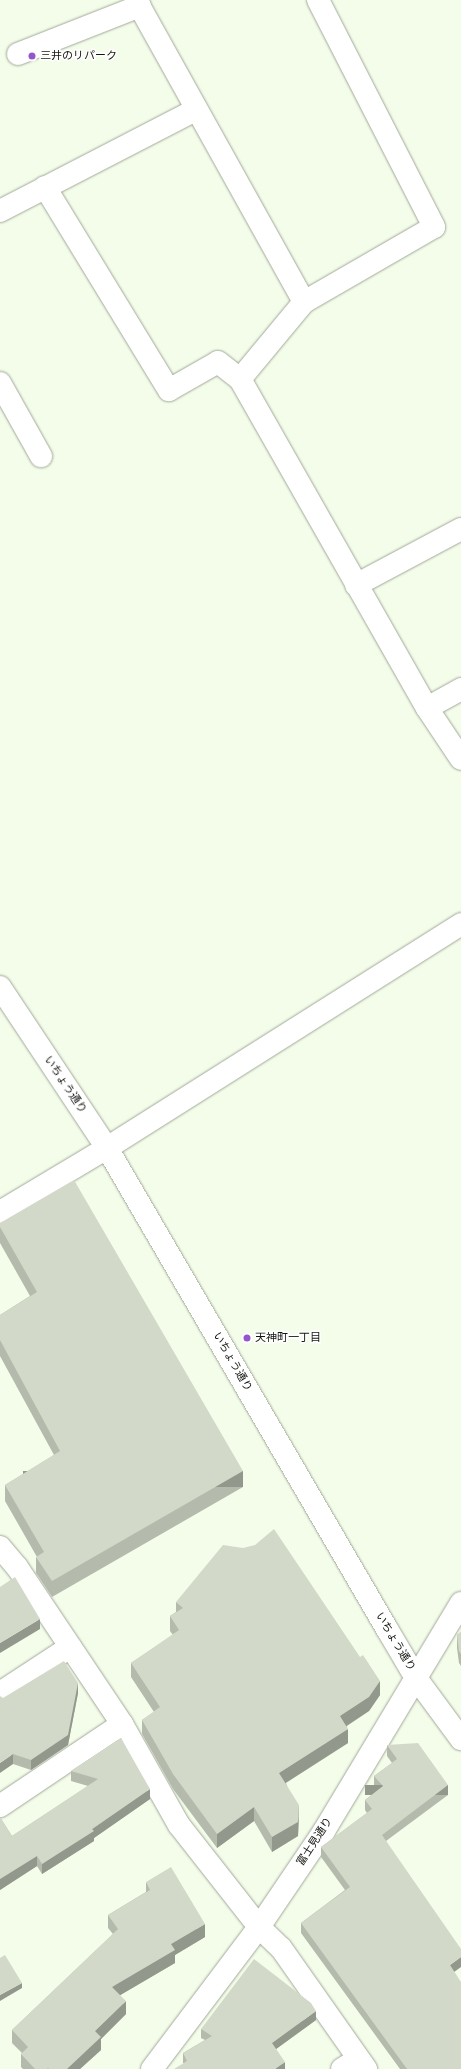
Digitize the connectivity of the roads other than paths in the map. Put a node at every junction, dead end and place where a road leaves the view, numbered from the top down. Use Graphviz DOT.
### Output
graph roads {
  1 [pos="318,0"];
  2 [pos="138,3"];
  3 [pos="18,54"];
  4 [pos="196,110"];
  5 [pos="45,187"];
  6 [pos="0,212"];
  7 [pos="304,302"];
  8 [pos="240,379"];
  9 [pos="0,383"];
  10 [pos="41,456"];
  11 [pos="461,529"];
  12 [pos="356,585"];
  13 [pos="461,689"];
  14 [pos="427,708"];
  15 [pos="461,759"];
  16 [pos="461,924"];
  17 [pos="0,987"];
  18 [pos="107,1148"];
  19 [pos="0,1212"];
  20 [pos="0,1547"];
  21 [pos="461,1603"];
  22 [pos="70,1647"];
  23 [pos="416,1678"];
  24 [pos="0,1693"];
  25 [pos="122,1724"];
  26 [pos="461,1739"];
  27 [pos="0,1806"];
  28 [pos="260,1927"];
  29 [pos="355,2066"];
  30 [pos="152,2069"];
  1 -- 7 [label="street"];
  2 -- 3 [label="street"];
  2 -- 4 [label="street"];
  4 -- 5 [label="street"];
  4 -- 7 [label="street"];
  5 -- 6 [label="street"];
  5 -- 8 [label="street"];
  7 -- 8 [label="street"];
  8 -- 12 [label="street"];
  9 -- 10 [label="street"];
  11 -- 12 [label="street"];
  12 -- 14 [label="street"];
  13 -- 14 [label="street"];
  14 -- 15 [label="street"];
  16 -- 18 [label="street"];
  17 -- 18 [label="street, いちょう通り"];
  18 -- 19 [label="street"];
  18 -- 23 [label="street, いちょう通り"];
  20 -- 22 [label="street"];
  21 -- 23 [label="street, 富士見通り"];
  22 -- 24 [label="street"];
  22 -- 25 [label="street"];
  23 -- 26 [label="street, いちょう通り"];
  23 -- 28 [label="street, 富士見通り"];
  25 -- 27 [label="street"];
  25 -- 28 [label="street"];
  28 -- 29 [label="street"];
  28 -- 30 [label="street, 富士見通り"];
}
